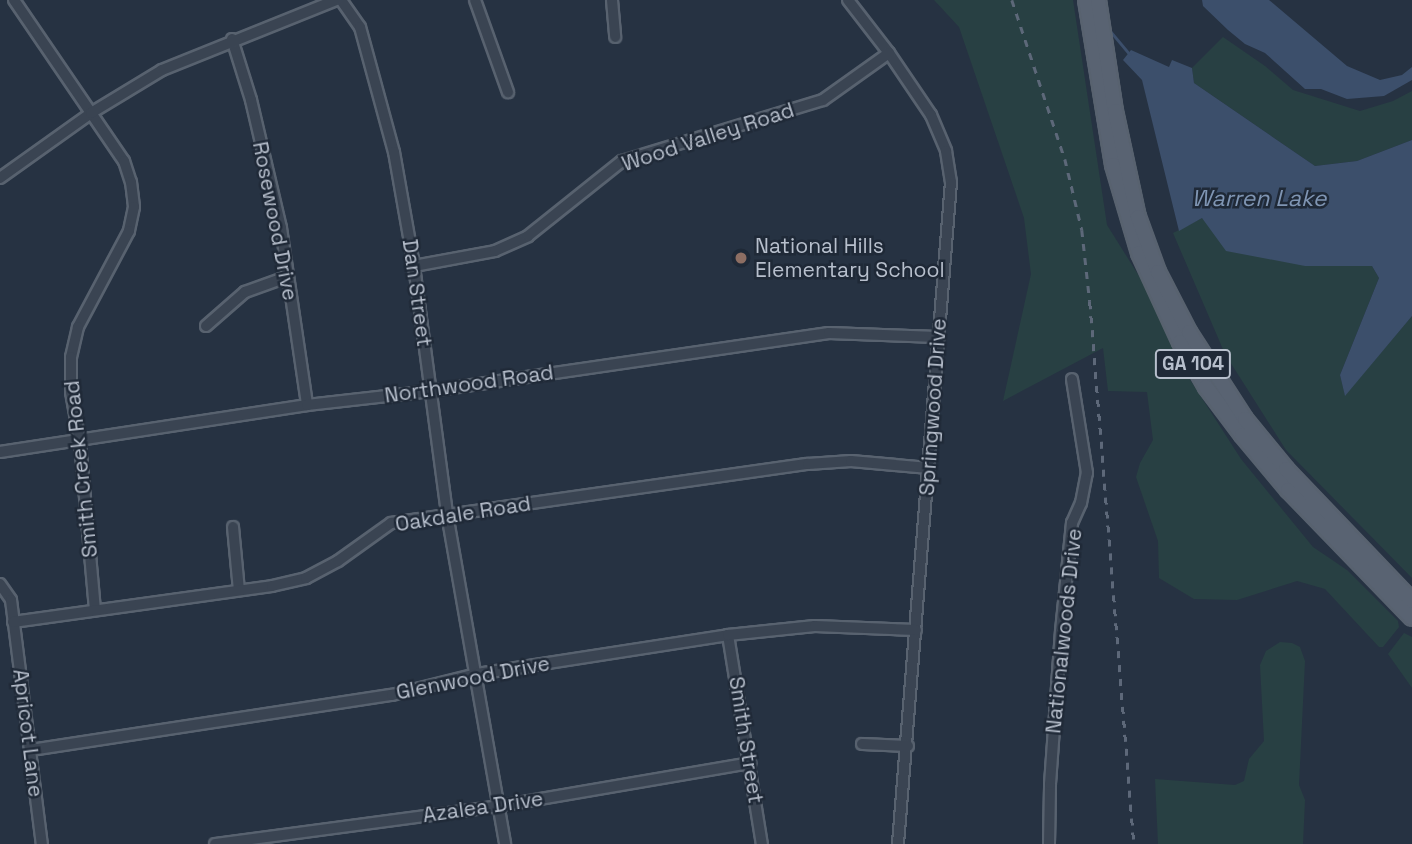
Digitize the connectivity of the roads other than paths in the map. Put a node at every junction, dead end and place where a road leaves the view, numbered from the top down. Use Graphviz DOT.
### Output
graph roads {
  1 [pos="14,0"];
  2 [pos="338,0"];
  3 [pos="475,0"];
  4 [pos="612,0"];
  5 [pos="848,0"];
  6 [pos="1086,0"];
  7 [pos="1098,0"];
  8 [pos="615,37"];
  9 [pos="232,39"];
  10 [pos="889,53"];
  11 [pos="508,92"];
  12 [pos="91,113"];
  13 [pos="0,178"];
  14 [pos="414,266"];
  15 [pos="287,276"];
  16 [pos="206,326"];
  17 [pos="939,337"];
  18 [pos="1072,379"];
  19 [pos="431,391"];
  20 [pos="307,405"];
  21 [pos="80,442"];
  22 [pos="0,452"];
  23 [pos="929,468"];
  24 [pos="447,514"];
  25 [pos="233,527"];
  26 [pos="0,584"];
  27 [pos="239,590"];
  28 [pos="1412,601"];
  29 [pos="95,609"];
  30 [pos="1412,618"];
  31 [pos="13,622"];
  32 [pos="916,630"];
  33 [pos="728,635"];
  34 [pos="477,674"];
  35 [pos="862,744"];
  36 [pos="908,746"];
  37 [pos="31,750"];
  38 [pos="750,764"];
  39 [pos="499,806"];
  40 [pos="42,844"];
  41 [pos="215,844"];
  42 [pos="505,844"];
  43 [pos="762,844"];
  44 [pos="898,844"];
  45 [pos="1049,844"];
  1 -- 12 [label="street, Smith Creek Road"];
  2 -- 9 [label="street"];
  2 -- 14 [label="street, Dan Street"];
  3 -- 11 [label="street"];
  4 -- 8 [label="street"];
  5 -- 10 [label="street, Springwood Drive"];
  6 -- 30 [label="main road, GA 104"];
  7 -- 28 [label="main road, GA 104"];
  9 -- 12 [label="street"];
  9 -- 15 [label="street, Rosewood Drive"];
  10 -- 14 [label="street, Wood Valley Road"];
  10 -- 17 [label="street, Springwood Drive"];
  12 -- 13 [label="street"];
  12 -- 21 [label="street, Smith Creek Road"];
  14 -- 19 [label="street, Dan Street"];
  15 -- 16 [label="street"];
  15 -- 20 [label="street, Rosewood Drive"];
  17 -- 19 [label="street, Northwood Road"];
  17 -- 23 [label="street, Springwood Drive"];
  18 -- 45 [label="street, Nationalwoods Drive"];
  19 -- 20 [label="street, Northwood Road"];
  19 -- 24 [label="street, Dan Street"];
  20 -- 21 [label="street, Northwood Road"];
  21 -- 22 [label="street, Northwood Road"];
  21 -- 29 [label="street, Smith Creek Road"];
  23 -- 24 [label="street, Oakdale Road"];
  23 -- 32 [label="street, Springwood Drive"];
  24 -- 27 [label="street, Oakdale Road"];
  24 -- 34 [label="street, Dan Street"];
  25 -- 27 [label="street"];
  26 -- 31 [label="street, Apricot Lane"];
  27 -- 29 [label="street, Oakdale Road"];
  29 -- 31 [label="street, Oakdale Road"];
  31 -- 37 [label="street, Apricot Lane"];
  32 -- 33 [label="street, Glenwood Drive"];
  32 -- 36 [label="street, Springwood Drive"];
  33 -- 34 [label="street, Glenwood Drive"];
  33 -- 38 [label="street, Smith Street"];
  34 -- 37 [label="street, Glenwood Drive"];
  34 -- 39 [label="street, Dan Street"];
  35 -- 36 [label="street"];
  36 -- 44 [label="street, Springwood Drive"];
  37 -- 40 [label="street, Apricot Lane"];
  38 -- 39 [label="street, Azalea Drive"];
  38 -- 43 [label="street, Smith Street"];
  39 -- 41 [label="street, Azalea Drive"];
  39 -- 42 [label="street, Dan Street"];
}
